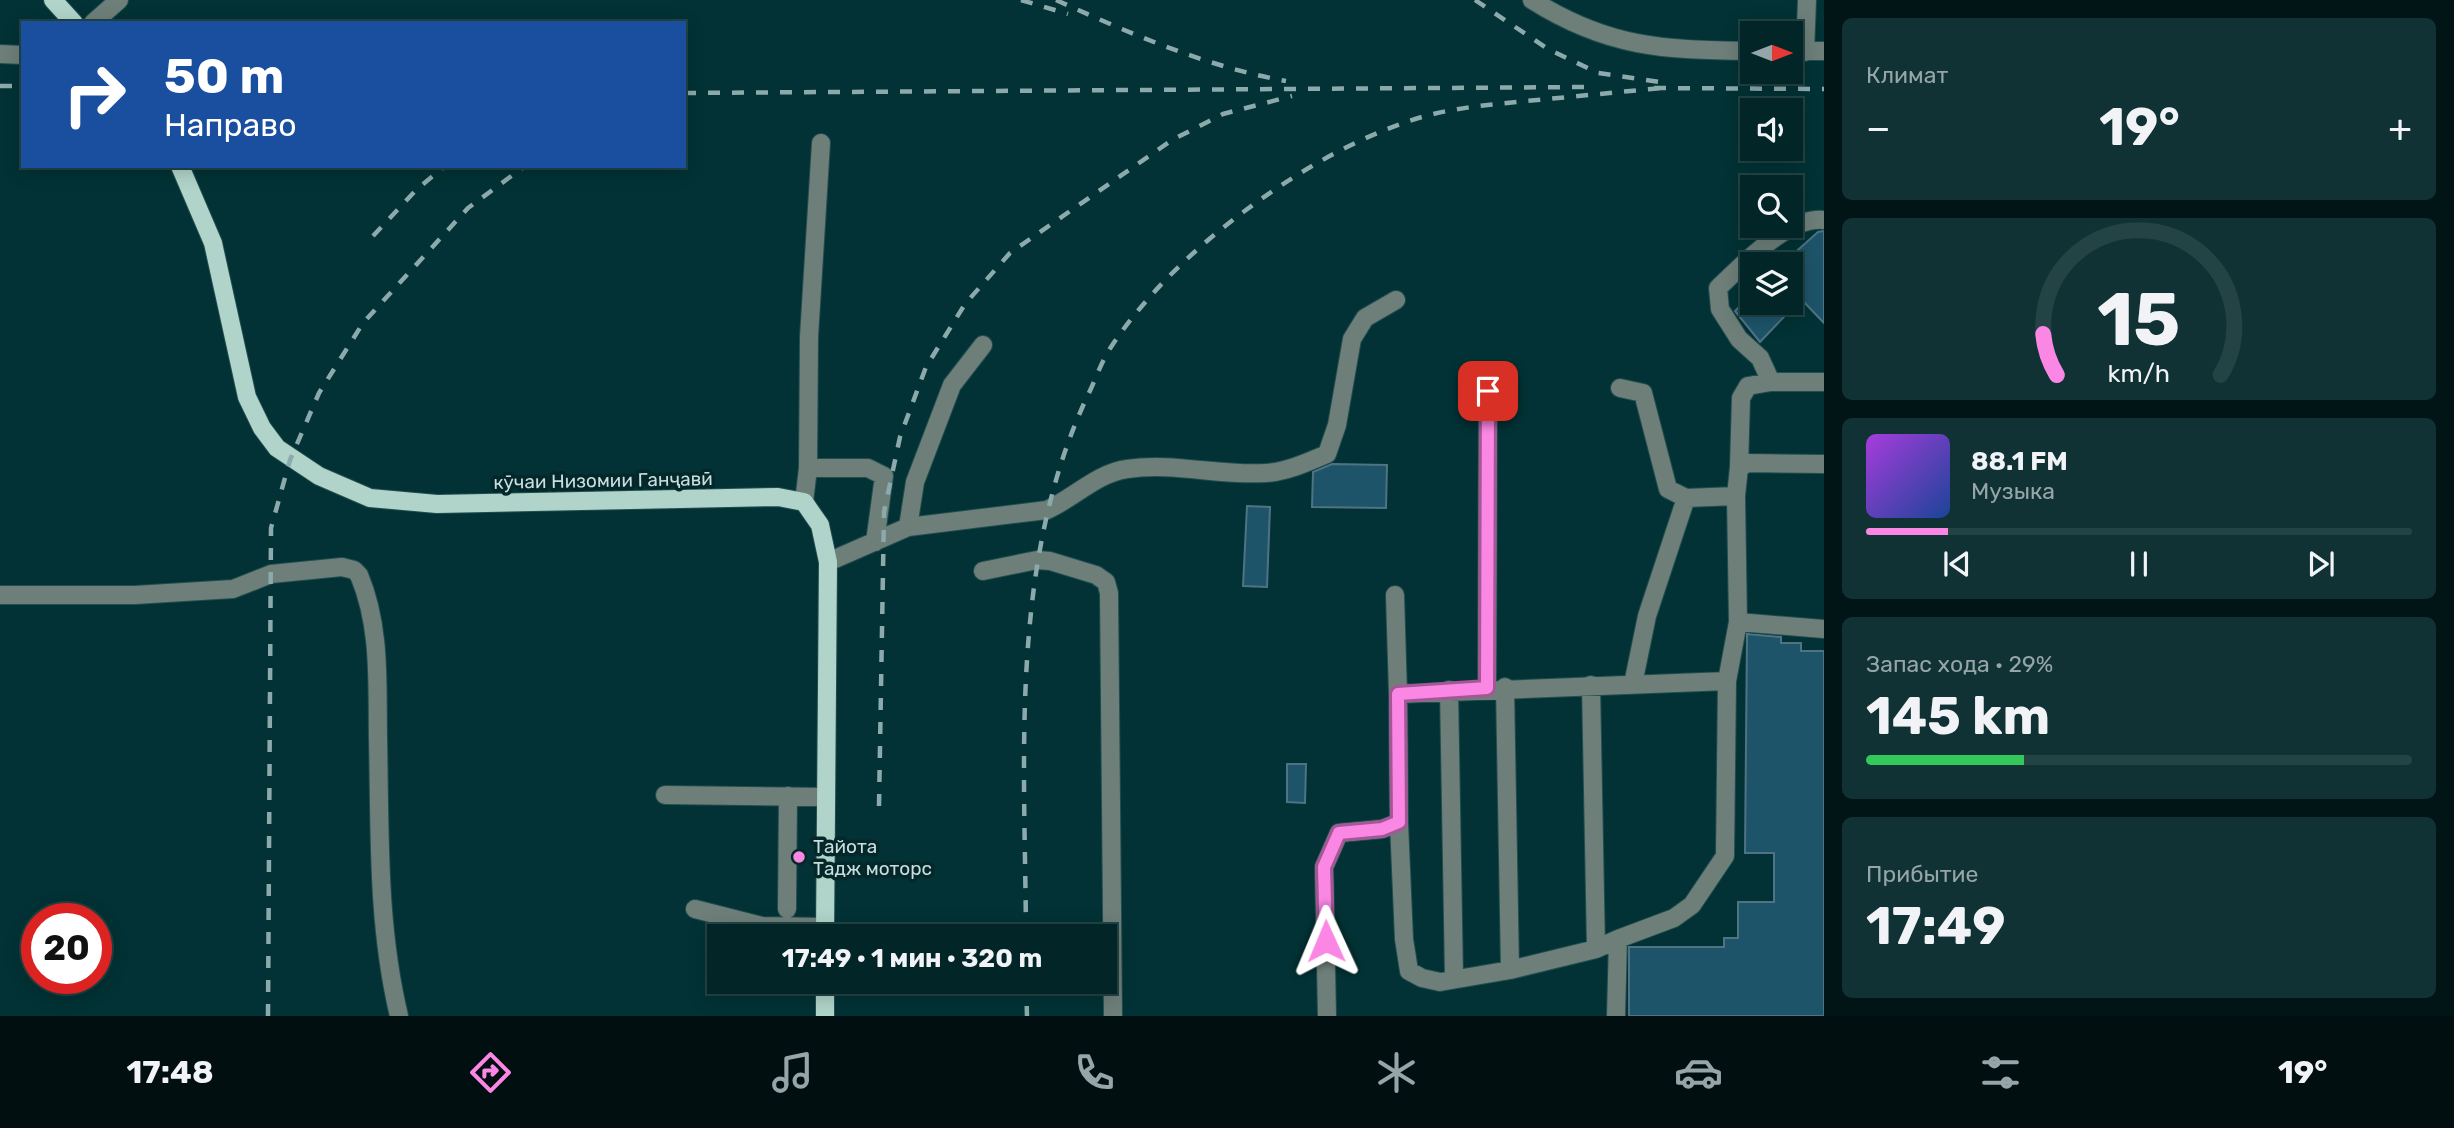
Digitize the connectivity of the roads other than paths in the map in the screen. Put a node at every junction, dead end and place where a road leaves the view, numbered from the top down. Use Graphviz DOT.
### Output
graph roads {
  1 [pos="53,0"];
  2 [pos="119,0"];
  3 [pos="1532,0"];
  4 [pos="1807,0"];
  5 [pos="72,21"];
  6 [pos="95,21"];
  7 [pos="1803,21"];
  8 [pos="1740,51"];
  9 [pos="1824,51"];
  10 [pos="1803,52"];
  11 [pos="0,54"];
  12 [pos="21,55"];
  13 [pos="821,143"];
  14 [pos="181,168"];
  15 [pos="1824,220"];
  16 [pos="1396,300"];
  17 [pos="983,345"];
  18 [pos="1771,382"];
  19 [pos="1824,382"];
  20 [pos="1620,388"];
  21 [pos="1488,391"];
  22 [pos="1824,464"];
  23 [pos="1739,467"];
  24 [pos="808,468"];
  25 [pos="1736,496"];
  26 [pos="1686,498"];
  27 [pos="804,502"];
  28 [pos="908,527"];
  29 [pos="875,542"];
  30 [pos="828,562"];
  31 [pos="983,571"];
  32 [pos="0,595"];
  33 [pos="1395,595"];
  34 [pos="1738,622"];
  35 [pos="1824,629"];
  36 [pos="1727,681"];
  37 [pos="1633,684"];
  38 [pos="1591,685"];
  39 [pos="1505,687"];
  40 [pos="1487,688"];
  41 [pos="1449,690"];
  42 [pos="1398,694"];
  43 [pos="665,795"];
  44 [pos="788,796"];
  45 [pos="826,797"];
  46 [pos="1399,822"];
  47 [pos="695,909"];
  48 [pos="788,909"];
  49 [pos="754,924"];
  50 [pos="825,924"];
  51 [pos="1618,939"];
  52 [pos="1595,949"];
  53 [pos="1510,970"];
  54 [pos="1454,977"];
  55 [pos="825,994"];
  56 [pos="399,1016"];
  57 [pos="825,1016"];
  58 [pos="1113,1016"];
  59 [pos="1328,1016"];
  60 [pos="1615,1016"];
  1 -- 5 [label="main road"];
  2 -- 6 [label="street"];
  3 -- 8 [label="street"];
  4 -- 7 [label="street"];
  9 -- 10 [label="street"];
  11 -- 12 [label="street"];
  13 -- 24 [label="street"];
  14 -- 27 [label="main road, кӯчаи Низомии Ганҷавӣ"];
  15 -- 18 [label="street"];
  16 -- 28 [label="street"];
  17 -- 28 [label="street"];
  18 -- 19 [label="street"];
  18 -- 23 [label="street"];
  20 -- 26 [label="street"];
  21 -- 40 [label="street"];
  22 -- 23 [label="street"];
  23 -- 25 [label="street"];
  24 -- 27 [label="street"];
  24 -- 29 [label="street"];
  25 -- 26 [label="street"];
  25 -- 34 [label="street"];
  26 -- 37 [label="street"];
  27 -- 30 [label="main road"];
  28 -- 29 [label="street"];
  29 -- 30 [label="street"];
  30 -- 45 [label="main road"];
  31 -- 58 [label="street"];
  32 -- 56 [label="street"];
  33 -- 42 [label="street"];
  34 -- 35 [label="street"];
  34 -- 36 [label="street"];
  36 -- 37 [label="street"];
  36 -- 51 [label="street"];
  37 -- 38 [label="street"];
  38 -- 39 [label="street"];
  38 -- 52 [label="street"];
  39 -- 40 [label="street"];
  39 -- 53 [label="street"];
  40 -- 41 [label="street"];
  41 -- 42 [label="street"];
  41 -- 54 [label="street"];
  42 -- 46 [label="street"];
  43 -- 44 [label="street"];
  44 -- 45 [label="street"];
  44 -- 48 [label="street"];
  45 -- 50 [label="main road"];
  46 -- 54 [label="street"];
  46 -- 59 [label="street"];
  47 -- 49 [label="street"];
  51 -- 52 [label="street"];
  51 -- 60 [label="street"];
  52 -- 53 [label="street"];
  53 -- 54 [label="street"];
  55 -- 57 [label="main road"];
}
